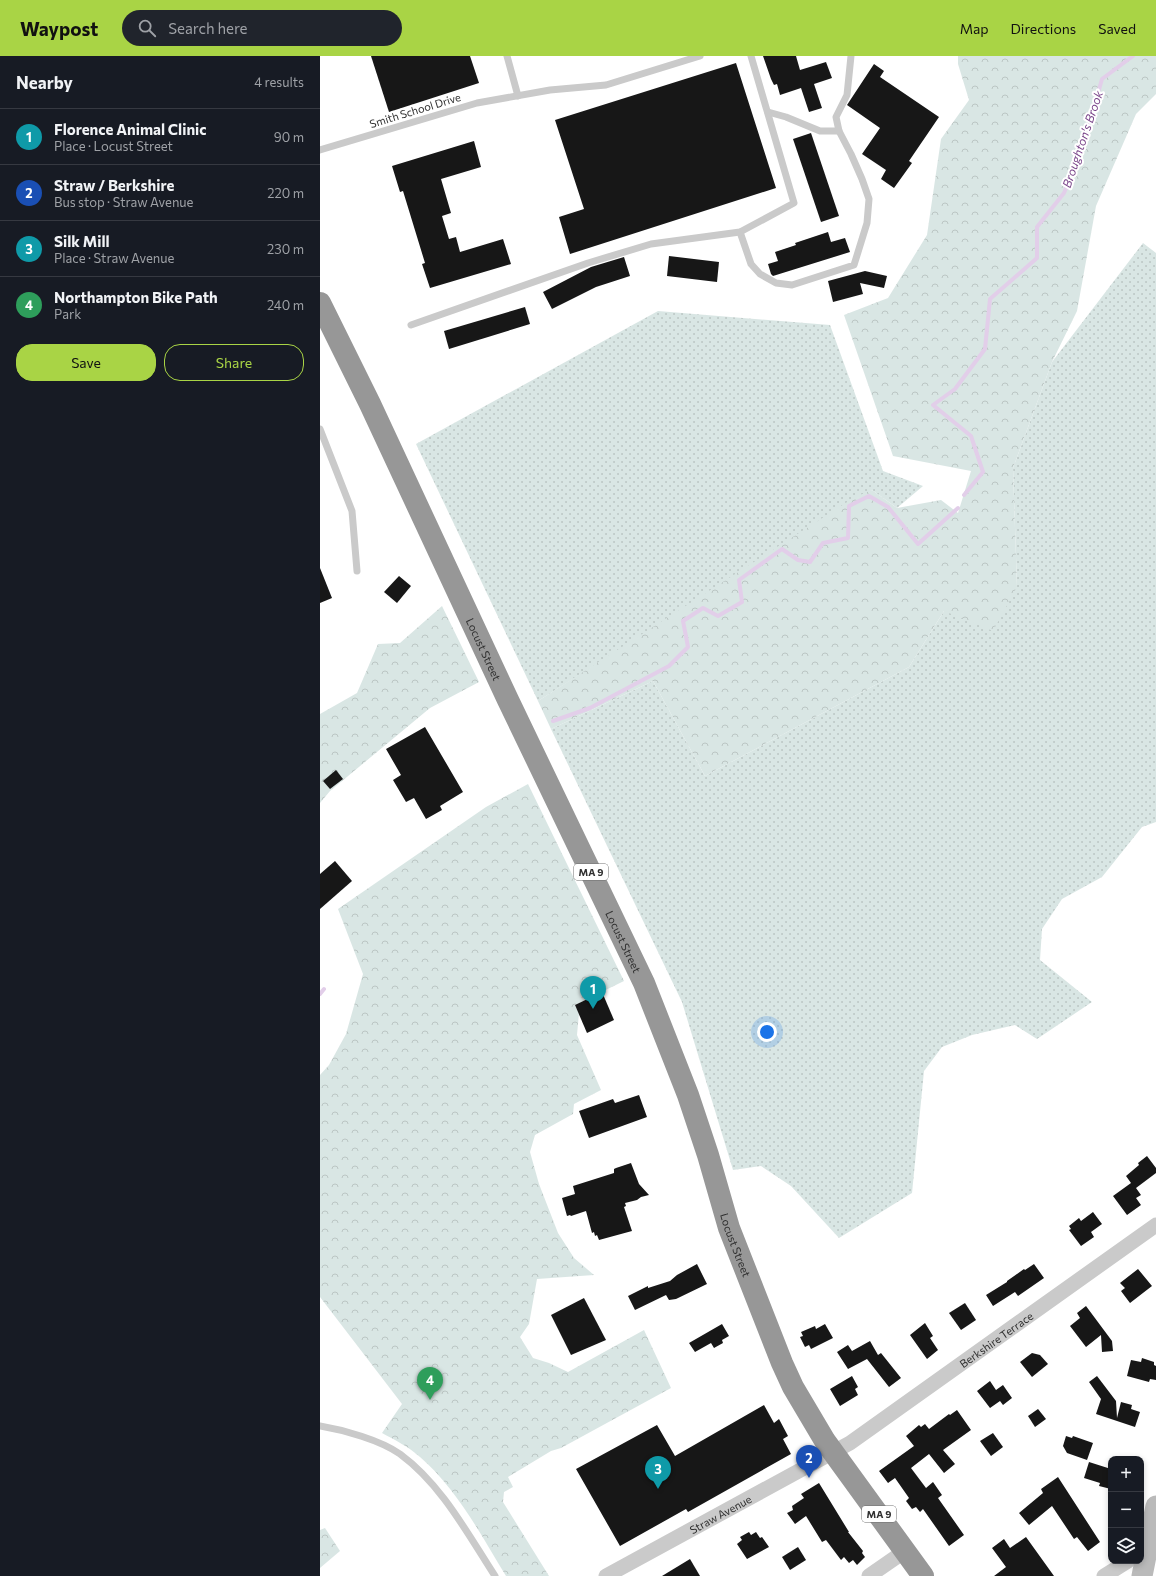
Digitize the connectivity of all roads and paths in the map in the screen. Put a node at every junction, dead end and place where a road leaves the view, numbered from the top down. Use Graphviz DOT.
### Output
graph roads {
  1 [pos="506,56"];
  2 [pos="700,56"];
  3 [pos="751,56"];
  4 [pos="851,56"];
  5 [pos="518,96"];
  6 [pos="768,112"];
  7 [pos="839,132"];
  8 [pos="320,150"];
  9 [pos="740,232"];
  10 [pos="320,303"];
  11 [pos="411,325"];
  12 [pos="320,429"];
  13 [pos="324,448"];
  14 [pos="357,571"];
  15 [pos="1156,1224"];
  16 [pos="320,1426"];
  17 [pos="834,1452"];
  18 [pos="1156,1506"];
  19 [pos="905,1551"];
  20 [pos="1145,1551"];
  21 [pos="1123,1564"];
  22 [pos="495,1576"];
  23 [pos="606,1576"];
  24 [pos="868,1576"];
  25 [pos="923,1576"];
  26 [pos="1104,1576"];
  27 [pos="1142,1576"];
  1 -- 5 [label="lane"];
  2 -- 5 [label="lane, Smith School Drive"];
  3 -- 6 [label="lane"];
  4 -- 7 [label="lane"];
  5 -- 8 [label="lane, Smith School Drive"];
  6 -- 7 [label="lane"];
  6 -- 9 [label="lane"];
  7 -- 9 [label="lane"];
  9 -- 11 [label="lane"];
  10 -- 17 [label="highway, Locust Street / MA 9"];
  12 -- 13 [label="lane"];
  13 -- 14 [label="lane"];
  15 -- 17 [label="street, Berkshire Terrace"];
  16 -- 22 [label="lane"];
  17 -- 19 [label="highway, Locust Street / MA 9"];
  17 -- 23 [label="street, Straw Avenue"];
  18 -- 20 [label="main road"];
  19 -- 24 [label="street"];
  19 -- 25 [label="highway, Locust Street / MA 9"];
  20 -- 27 [label="main road"];
  21 -- 26 [label="street"];
}
